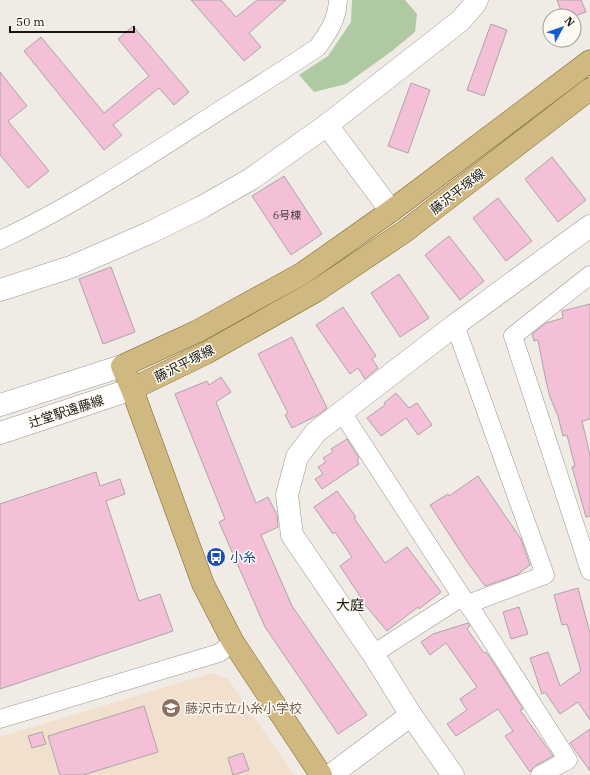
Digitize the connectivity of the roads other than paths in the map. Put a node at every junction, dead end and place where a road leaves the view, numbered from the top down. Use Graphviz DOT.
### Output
graph roads {
  1 [pos="338,0"];
  2 [pos="477,0"];
  3 [pos="590,61"];
  4 [pos="590,89"];
  5 [pos="328,125"];
  6 [pos="495,162"];
  7 [pos="391,211"];
  8 [pos="590,226"];
  9 [pos="0,240"];
  10 [pos="590,275"];
  11 [pos="0,290"];
  12 [pos="455,325"];
  13 [pos="122,366"];
  14 [pos="132,389"];
  15 [pos="0,405"];
  16 [pos="341,411"];
  17 [pos="0,433"];
  18 [pos="590,571"];
  19 [pos="465,600"];
  20 [pos="233,642"];
  21 [pos="373,654"];
  22 [pos="411,715"];
  23 [pos="0,719"];
  24 [pos="321,775"];
  25 [pos="331,775"];
  26 [pos="453,775"];
  27 [pos="540,775"];
  1 -- 9 [label="street"];
  2 -- 5 [label="street"];
  3 -- 7 [label="main road, 藤沢平塚線"];
  4 -- 6 [label="main road, 藤沢平塚線"];
  5 -- 7 [label="street"];
  5 -- 11 [label="street"];
  6 -- 7 [label="street"];
  6 -- 14 [label="main road, 藤沢平塚線"];
  7 -- 13 [label="main road, 藤沢平塚線"];
  8 -- 12 [label="street"];
  10 -- 18 [label="street"];
  12 -- 16 [label="street"];
  12 -- 19 [label="street"];
  13 -- 14 [label="main road"];
  13 -- 15 [label="street, 辻堂駅遠藤線"];
  14 -- 17 [label="street, 辻堂駅遠藤線"];
  14 -- 20 [label="main road"];
  16 -- 19 [label="street"];
  16 -- 21 [label="street"];
  19 -- 21 [label="street"];
  19 -- 27 [label="street"];
  20 -- 23 [label="street"];
  20 -- 24 [label="main road"];
  21 -- 22 [label="street"];
  22 -- 25 [label="street"];
  22 -- 26 [label="street"];
}
